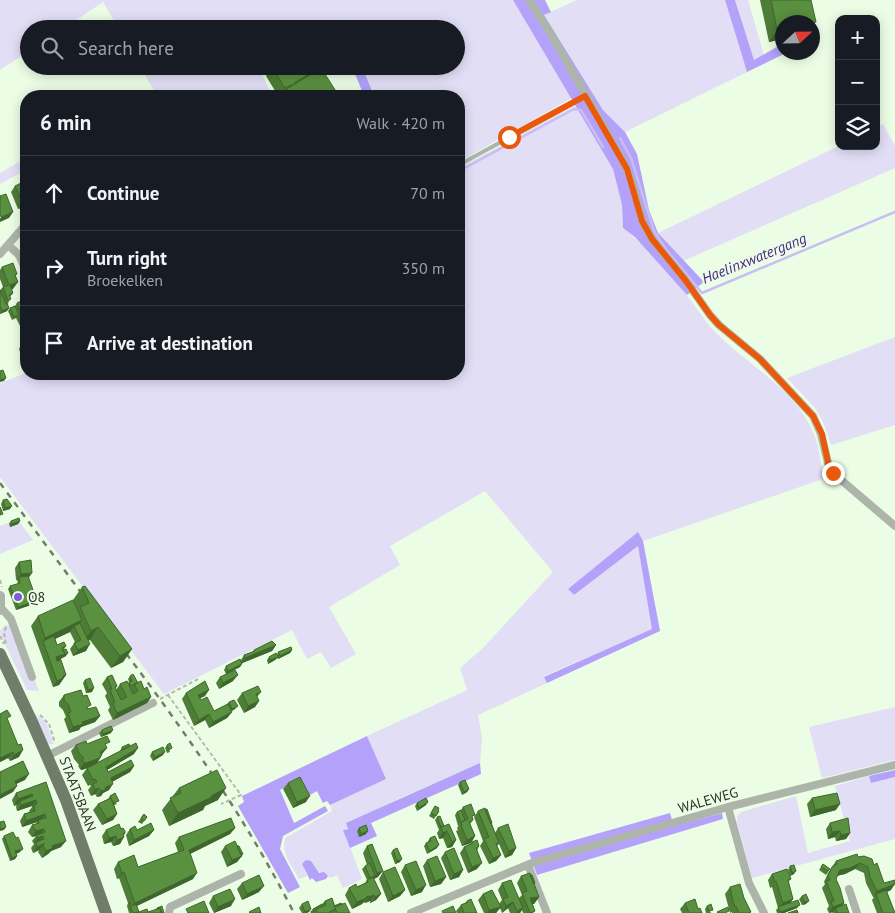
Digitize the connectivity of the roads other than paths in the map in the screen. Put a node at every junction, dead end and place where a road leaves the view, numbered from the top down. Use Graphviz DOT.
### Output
graph roads {
  1 [pos="529,0"];
  2 [pos="585,96"];
  3 [pos="465,162"];
  4 [pos="20,231"];
  5 [pos="8,245"];
  6 [pos="0,254"];
  7 [pos="20,257"];
  8 [pos="895,526"];
  9 [pos="0,596"];
  10 [pos="0,609"];
  11 [pos="0,654"];
  12 [pos="32,677"];
  13 [pos="154,703"];
  14 [pos="47,756"];
  15 [pos="895,765"];
  16 [pos="728,807"];
  17 [pos="528,865"];
  18 [pos="241,874"];
  19 [pos="849,889"];
  20 [pos="106,913"];
  21 [pos="169,913"];
  22 [pos="411,913"];
  23 [pos="547,913"];
  24 [pos="764,913"];
  25 [pos="857,913"];
  1 -- 2 [label="street"];
  2 -- 3 [label="lane"];
  2 -- 8 [label="street"];
  4 -- 5 [label="street"];
  5 -- 6 [label="street"];
  5 -- 7 [label="street"];
  9 -- 10 [label="street"];
  10 -- 12 [label="street"];
  11 -- 14 [label="main road, STAATSBAAN"];
  13 -- 14 [label="street"];
  14 -- 20 [label="main road, STAATSBAAN"];
  15 -- 16 [label="street, WALEWEG"];
  16 -- 17 [label="street, WALEWEG"];
  16 -- 24 [label="street"];
  17 -- 22 [label="street, WALEWEG"];
  17 -- 23 [label="street"];
  18 -- 21 [label="street"];
  19 -- 25 [label="street"];
}
